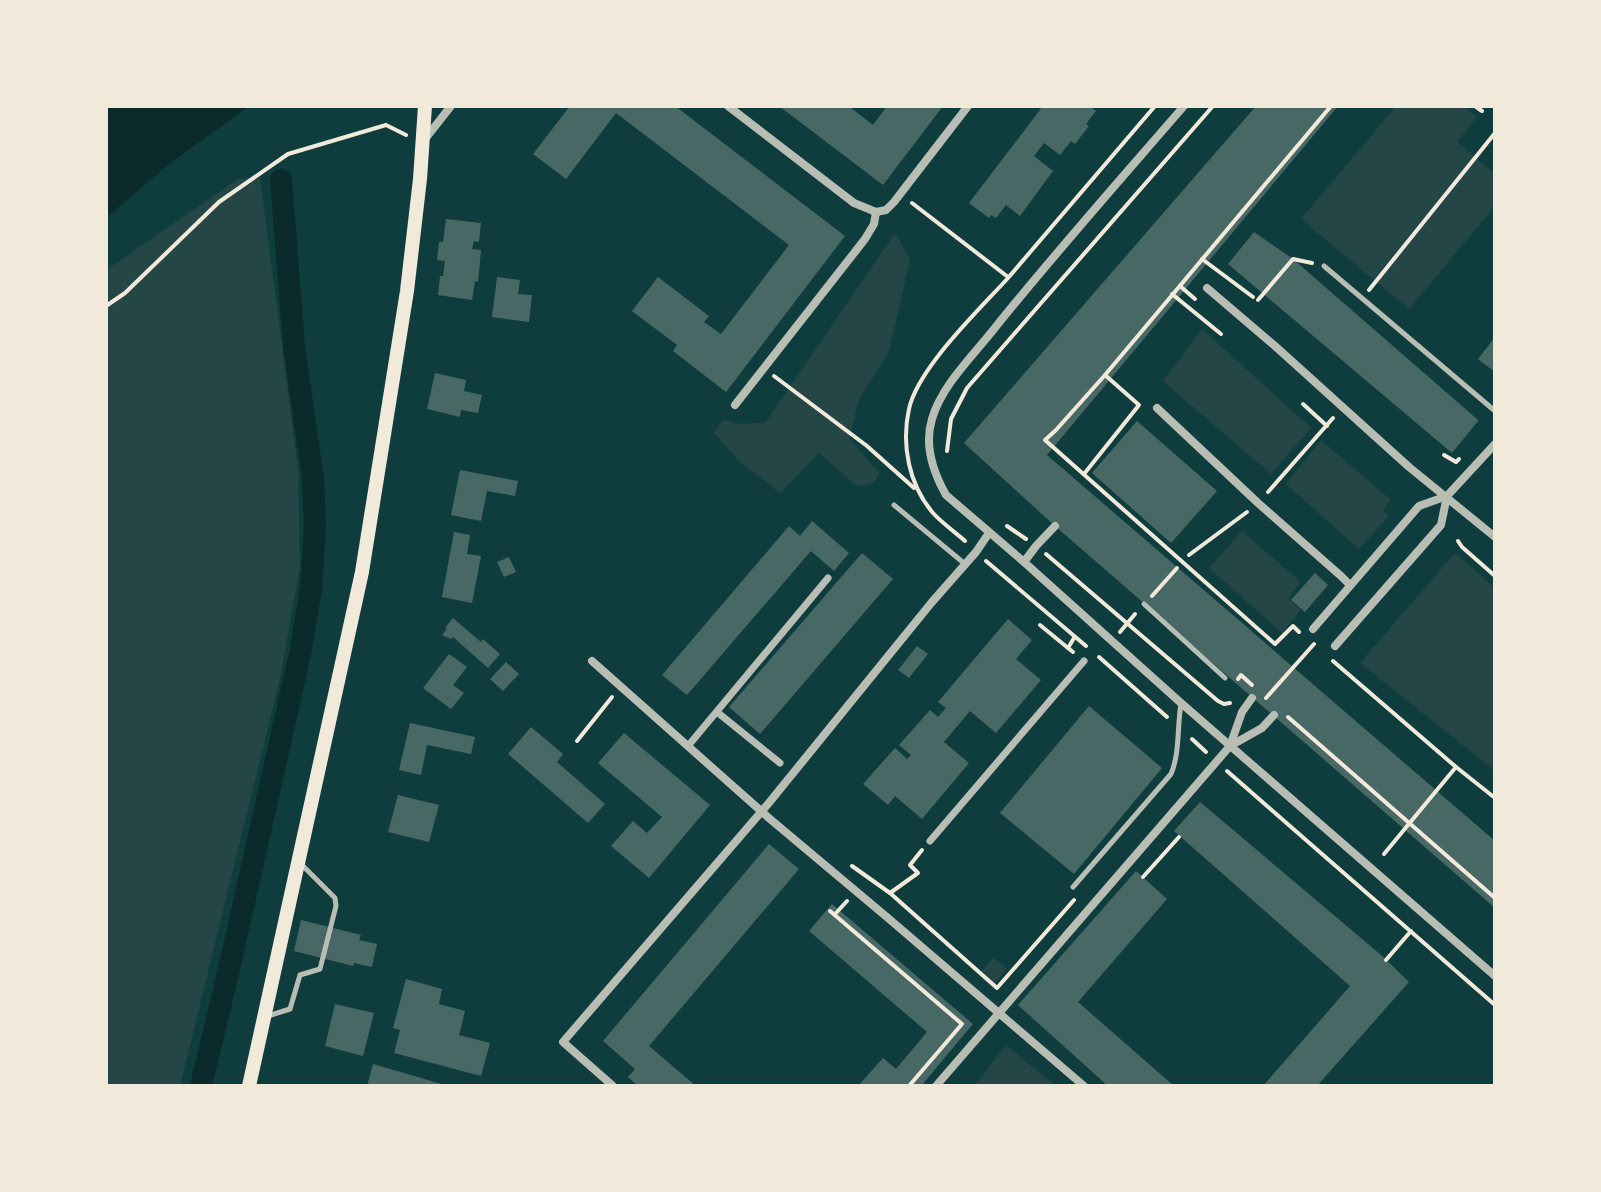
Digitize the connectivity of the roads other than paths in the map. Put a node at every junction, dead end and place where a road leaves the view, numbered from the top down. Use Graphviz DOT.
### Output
graph roads {
  1 [pos="425,106"];
  2 [pos="451,106"];
  3 [pos="728,106"];
  4 [pos="968,106"];
  5 [pos="1184,106"];
  6 [pos="422,143"];
  7 [pos="876,212"];
  8 [pos="1324,266"];
  9 [pos="1207,288"];
  10 [pos="735,405"];
  11 [pos="1157,408"];
  12 [pos="1495,411"];
  13 [pos="1495,444"];
  14 [pos="1447,496"];
  15 [pos="894,505"];
  16 [pos="1055,526"];
  17 [pos="989,533"];
  18 [pos="1495,537"];
  19 [pos="1024,562"];
  20 [pos="965,564"];
  21 [pos="828,578"];
  22 [pos="1350,585"];
  23 [pos="1144,604"];
  24 [pos="1313,629"];
  25 [pos="1335,646"];
  26 [pos="592,661"];
  27 [pos="1084,661"];
  28 [pos="1225,678"];
  29 [pos="1252,698"];
  30 [pos="1181,703"];
  31 [pos="1276,711"];
  32 [pos="717,712"];
  33 [pos="688,746"];
  34 [pos="1230,746"];
  35 [pos="780,763"];
  36 [pos="762,812"];
  37 [pos="930,841"];
  38 [pos="299,862"];
  39 [pos="1073,887"];
  40 [pos="1495,976"];
  41 [pos="1000,1013"];
  42 [pos="264,1017"];
  43 [pos="249,1086"];
  44 [pos="613,1086"];
  45 [pos="936,1086"];
  46 [pos="1084,1086"];
  1 -- 6 [label="main road"];
  2 -- 6 [label="street"];
  3 -- 7 [label="street"];
  4 -- 7 [label="street"];
  5 -- 17 [label="street"];
  6 -- 38 [label="main road"];
  7 -- 10 [label="street"];
  8 -- 12 [label="lane"];
  9 -- 14 [label="street"];
  11 -- 22 [label="street"];
  13 -- 14 [label="street"];
  14 -- 18 [label="street"];
  14 -- 22 [label="street"];
  14 -- 25 [label="street"];
  15 -- 20 [label="lane"];
  16 -- 19 [label="street"];
  17 -- 19 [label="street"];
  17 -- 20 [label="street"];
  19 -- 30 [label="street"];
  20 -- 36 [label="street"];
  21 -- 32 [label="street"];
  22 -- 24 [label="street"];
  23 -- 28 [label="lane"];
  26 -- 33 [label="street"];
  27 -- 37 [label="street"];
  29 -- 34 [label="street"];
  30 -- 34 [label="street"];
  30 -- 39 [label="lane"];
  31 -- 34 [label="street"];
  32 -- 33 [label="street"];
  32 -- 35 [label="street"];
  33 -- 36 [label="street"];
  34 -- 40 [label="street"];
  34 -- 41 [label="street"];
  36 -- 41 [label="street"];
  36 -- 44 [label="street"];
  38 -- 42 [label="main road"];
  38 -- 42 [label="lane"];
  41 -- 45 [label="street"];
  41 -- 46 [label="street"];
  42 -- 43 [label="main road"];
}
